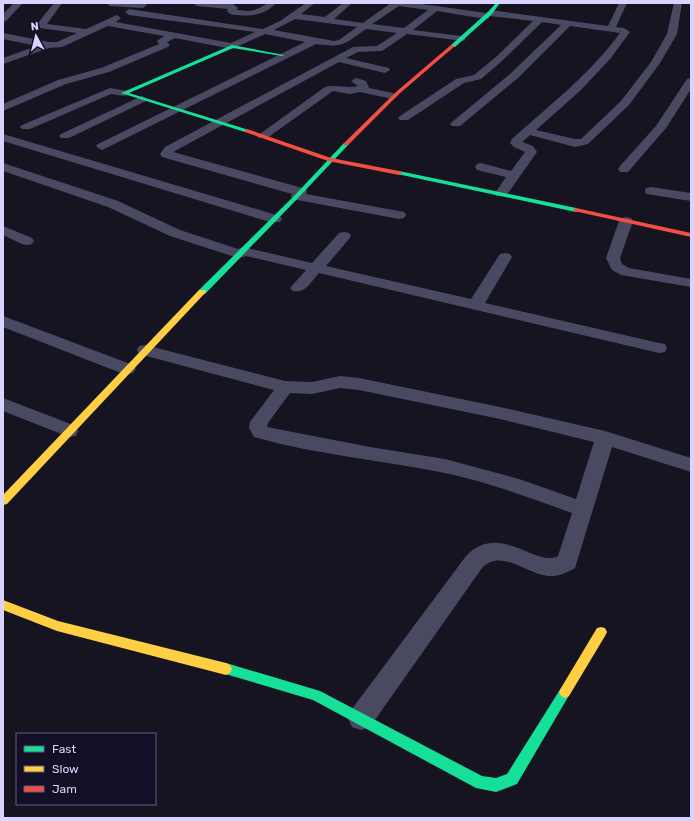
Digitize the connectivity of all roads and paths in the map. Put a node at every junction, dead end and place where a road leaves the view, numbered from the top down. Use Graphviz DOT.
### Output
graph roads {
  1 [pos="19,3"];
  2 [pos="58,3"];
  3 [pos="110,3"];
  4 [pos="197,3"];
  5 [pos="272,3"];
  6 [pos="311,3"];
  7 [pos="348,3"];
  8 [pos="498,3"];
  9 [pos="623,3"];
  10 [pos="678,3"];
  11 [pos="145,4"];
  12 [pos="436,8"];
  13 [pos="129,12"];
  14 [pos="488,14"];
  15 [pos="294,16"];
  16 [pos="3,19"];
  17 [pos="540,19"];
  18 [pos="327,20"];
  19 [pos="107,23"];
  20 [pos="568,23"];
  21 [pos="365,25"];
  22 [pos="611,28"];
  23 [pos="264,31"];
  24 [pos="406,31"];
  25 [pos="88,32"];
  26 [pos="174,35"];
  27 [pos="3,36"];
  28 [pos="20,39"];
  29 [pos="461,39"];
  30 [pos="314,41"];
  31 [pos="49,45"];
  32 [pos="3,46"];
  33 [pos="232,46"];
  34 [pos="282,55"];
  35 [pos="338,59"];
  36 [pos="3,61"];
  37 [pos="385,70"];
  38 [pos="314,71"];
  39 [pos="329,75"];
  40 [pos="344,78"];
  41 [pos="691,81"];
  42 [pos="363,88"];
  43 [pos="124,93"];
  44 [pos="393,96"];
  45 [pos="142,99"];
  46 [pos="3,108"];
  47 [pos="174,109"];
  48 [pos="404,118"];
  49 [pos="217,123"];
  50 [pos="456,124"];
  51 [pos="26,128"];
  52 [pos="528,131"];
  53 [pos="66,136"];
  54 [pos="263,136"];
  55 [pos="6,140"];
  56 [pos="102,146"];
  57 [pos="330,160"];
  58 [pos="3,167"];
  59 [pos="482,167"];
  60 [pos="624,169"];
  61 [pos="514,175"];
  62 [pos="651,191"];
  63 [pos="501,192"];
  64 [pos="299,194"];
  65 [pos="691,197"];
  66 [pos="399,215"];
  67 [pos="274,220"];
  68 [pos="626,221"];
  69 [pos="3,230"];
  70 [pos="691,235"];
  71 [pos="344,236"];
  72 [pos="27,241"];
  73 [pos="241,253"];
  74 [pos="505,258"];
  75 [pos="316,268"];
  76 [pos="691,283"];
  77 [pos="298,288"];
  78 [pos="475,306"];
  79 [pos="3,321"];
  80 [pos="659,348"];
  81 [pos="145,350"];
  82 [pos="127,369"];
  83 [pos="285,387"];
  84 [pos="3,404"];
  85 [pos="69,431"];
  86 [pos="605,438"];
  87 [pos="691,466"];
  88 [pos="3,501"];
  89 [pos="583,509"];
  90 [pos="3,605"];
  91 [pos="601,632"];
  92 [pos="361,718"];
  1 -- 16 [label="street"];
  2 -- 25 [label="street"];
  3 -- 11 [label="street"];
  4 -- 5 [label="street"];
  6 -- 15 [label="street"];
  7 -- 18 [label="street"];
  8 -- 14 [label="street"];
  9 -- 22 [label="street"];
  10 -- 52 [label="street"];
  11 -- 13 [label="street"];
  12 -- 14 [label="street"];
  12 -- 21 [label="street"];
  12 -- 24 [label="street"];
  13 -- 19 [label="street"];
  13 -- 23 [label="street"];
  14 -- 17 [label="street"];
  14 -- 29 [label="street"];
  15 -- 18 [label="street"];
  15 -- 23 [label="street"];
  17 -- 20 [label="street"];
  17 -- 48 [label="street"];
  18 -- 21 [label="street"];
  19 -- 25 [label="street"];
  19 -- 26 [label="street"];
  20 -- 22 [label="street"];
  20 -- 50 [label="street"];
  21 -- 24 [label="street"];
  21 -- 30 [label="street"];
  22 -- 52 [label="street"];
  23 -- 30 [label="street"];
  23 -- 33 [label="street"];
  24 -- 29 [label="street"];
  24 -- 35 [label="street"];
  25 -- 31 [label="street"];
  26 -- 33 [label="street"];
  26 -- 46 [label="street"];
  27 -- 28 [label="street"];
  28 -- 31 [label="street"];
  28 -- 32 [label="street"];
  29 -- 44 [label="street"];
  30 -- 34 [label="street"];
  31 -- 36 [label="street"];
  33 -- 34 [label="street"];
  33 -- 43 [label="street"];
  34 -- 47 [label="street"];
  35 -- 37 [label="street"];
  35 -- 38 [label="street"];
  38 -- 39 [label="street"];
  38 -- 49 [label="street"];
  40 -- 42 [label="street"];
  41 -- 60 [label="street"];
  42 -- 44 [label="street"];
  42 -- 54 [label="street"];
  43 -- 45 [label="street"];
  43 -- 51 [label="street"];
  44 -- 57 [label="street"];
  45 -- 47 [label="street"];
  45 -- 53 [label="street"];
  47 -- 49 [label="street"];
  47 -- 56 [label="street"];
  49 -- 54 [label="street"];
  49 -- 64 [label="street"];
  52 -- 61 [label="street"];
  54 -- 57 [label="street"];
  55 -- 67 [label="street"];
  57 -- 63 [label="street"];
  57 -- 64 [label="street"];
  58 -- 73 [label="street"];
  59 -- 61 [label="street"];
  61 -- 63 [label="street"];
  62 -- 65 [label="street"];
  63 -- 68 [label="street"];
  64 -- 66 [label="street"];
  64 -- 67 [label="street"];
  67 -- 73 [label="street"];
  68 -- 70 [label="street"];
  68 -- 76 [label="street"];
  69 -- 72 [label="street"];
  71 -- 75 [label="street"];
  73 -- 75 [label="street"];
  73 -- 81 [label="street"];
  74 -- 78 [label="street"];
  75 -- 77 [label="street"];
  75 -- 78 [label="street"];
  78 -- 80 [label="street"];
  79 -- 82 [label="street"];
  81 -- 82 [label="street"];
  81 -- 83 [label="street"];
  82 -- 85 [label="street"];
  83 -- 86 [label="street"];
  83 -- 89 [label="street"];
  84 -- 85 [label="street"];
  85 -- 88 [label="street"];
  86 -- 87 [label="street"];
  86 -- 89 [label="street"];
  89 -- 92 [label="street"];
  90 -- 92 [label="street"];
  91 -- 92 [label="street"];
}
